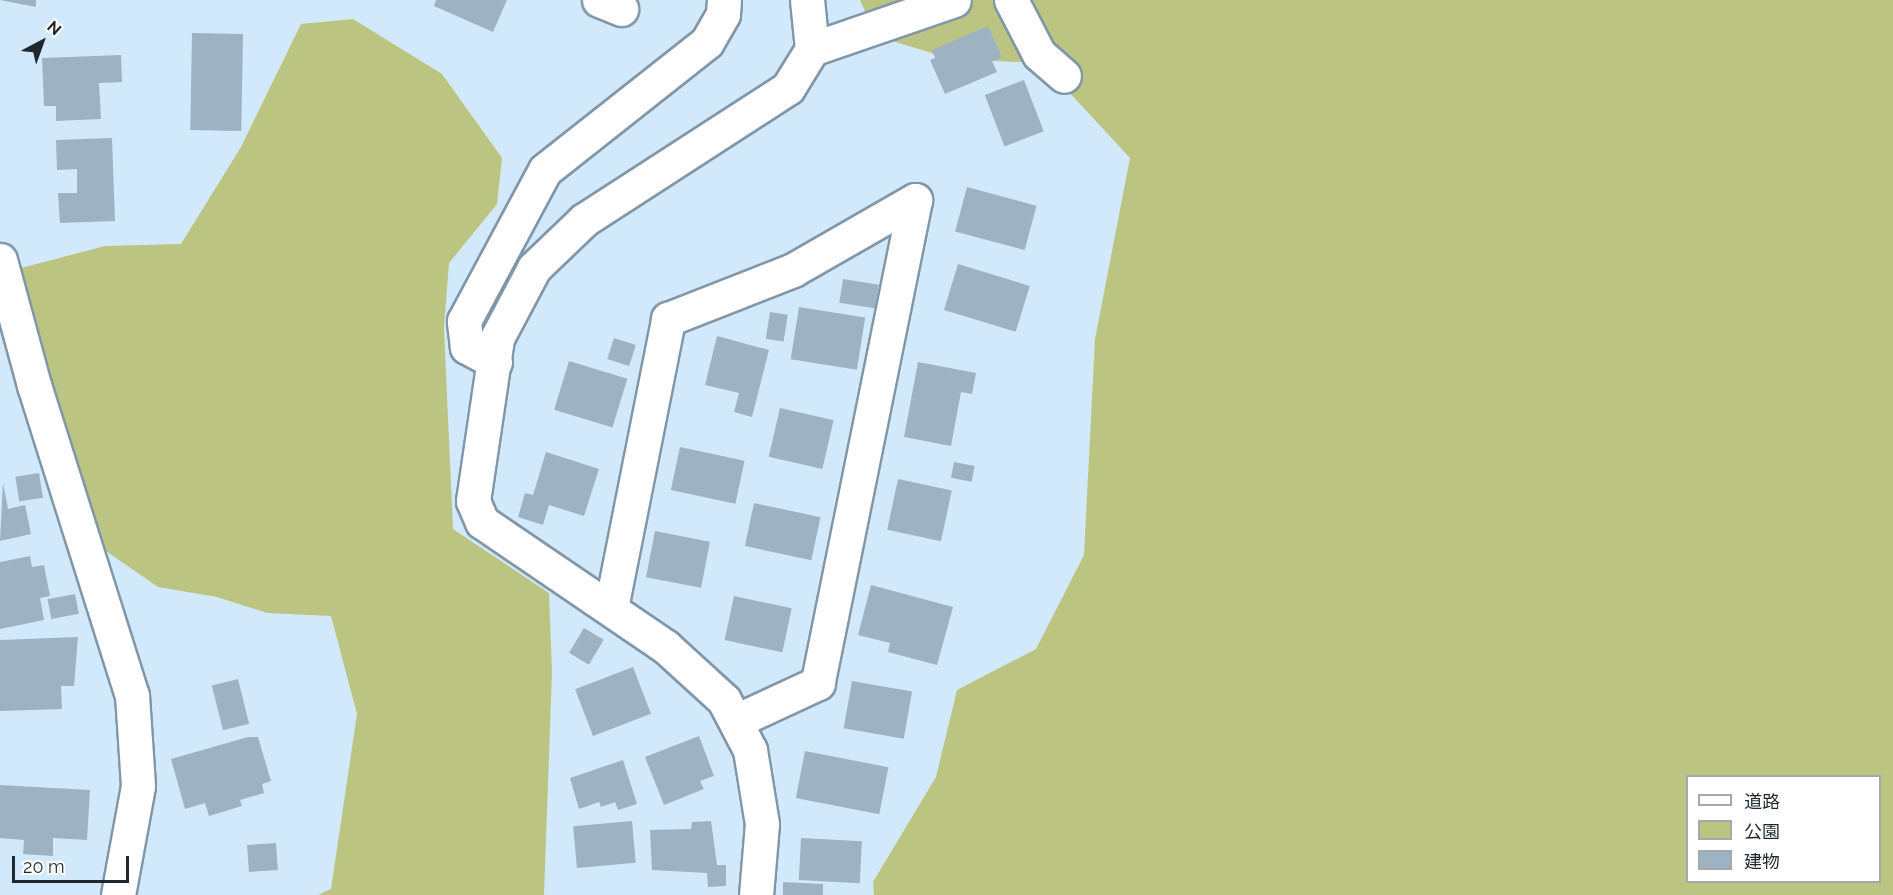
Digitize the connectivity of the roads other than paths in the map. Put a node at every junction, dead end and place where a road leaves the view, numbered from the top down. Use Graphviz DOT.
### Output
graph roads {
  1 [pos="724,0"];
  2 [pos="807,0"];
  3 [pos="954,0"];
  4 [pos="1011,0"];
  5 [pos="812,49"];
  6 [pos="1064,76"];
  7 [pos="0,260"];
  8 [pos="495,362"];
  9 [pos="610,608"];
  10 [pos="736,721"];
  11 [pos="118,895"];
  12 [pos="756,895"];
  1 -- 8 [label="street"];
  2 -- 5 [label="street"];
  3 -- 5 [label="street"];
  4 -- 6 [label="street"];
  5 -- 8 [label="street"];
  7 -- 11 [label="street"];
  8 -- 9 [label="street"];
  9 -- 10 [label="street"];
  9 -- 10 [label="street"];
  10 -- 12 [label="street"];
}
